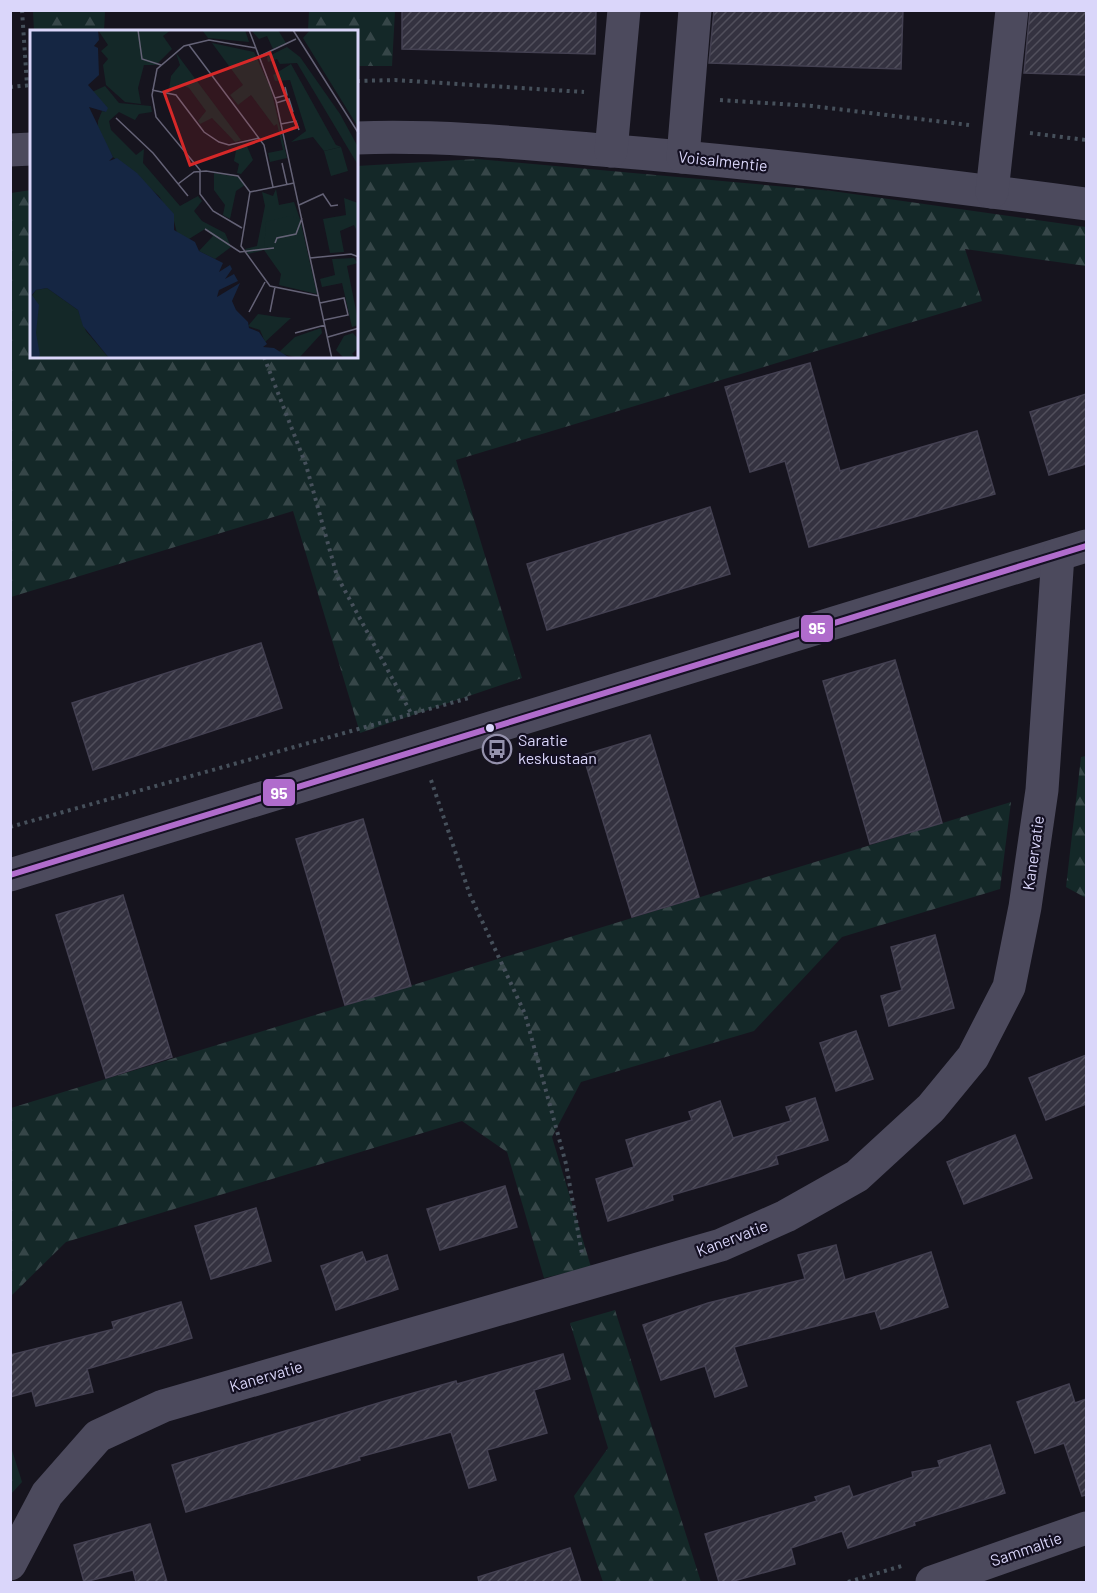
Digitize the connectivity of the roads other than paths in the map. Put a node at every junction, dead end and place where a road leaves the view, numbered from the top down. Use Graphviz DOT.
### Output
graph roads {
  1 [pos="624,10"];
  2 [pos="695,10"];
  3 [pos="1012,10"];
  4 [pos="358,138"];
  5 [pos="30,149"];
  6 [pos="10,150"];
  7 [pos="611,151"];
  8 [pos="684,157"];
  9 [pos="992,192"];
  10 [pos="1086,204"];
  11 [pos="1072,550"];
  12 [pos="10,875"];
  13 [pos="1086,1528"];
  14 [pos="10,1564"];
  15 [pos="932,1582"];
  1 -- 7 [label="street"];
  2 -- 8 [label="street"];
  3 -- 9 [label="street"];
  4 -- 7 [label="street, Voisalmentie"];
  5 -- 6 [label="street"];
  7 -- 8 [label="street, Voisalmentie"];
  8 -- 9 [label="street, Voisalmentie"];
  9 -- 10 [label="street, Voisalmentie"];
  11 -- 12 [label="street"];
  11 -- 14 [label="street, Kanervatie"];
  13 -- 15 [label="street, Sammaltie"];
}
